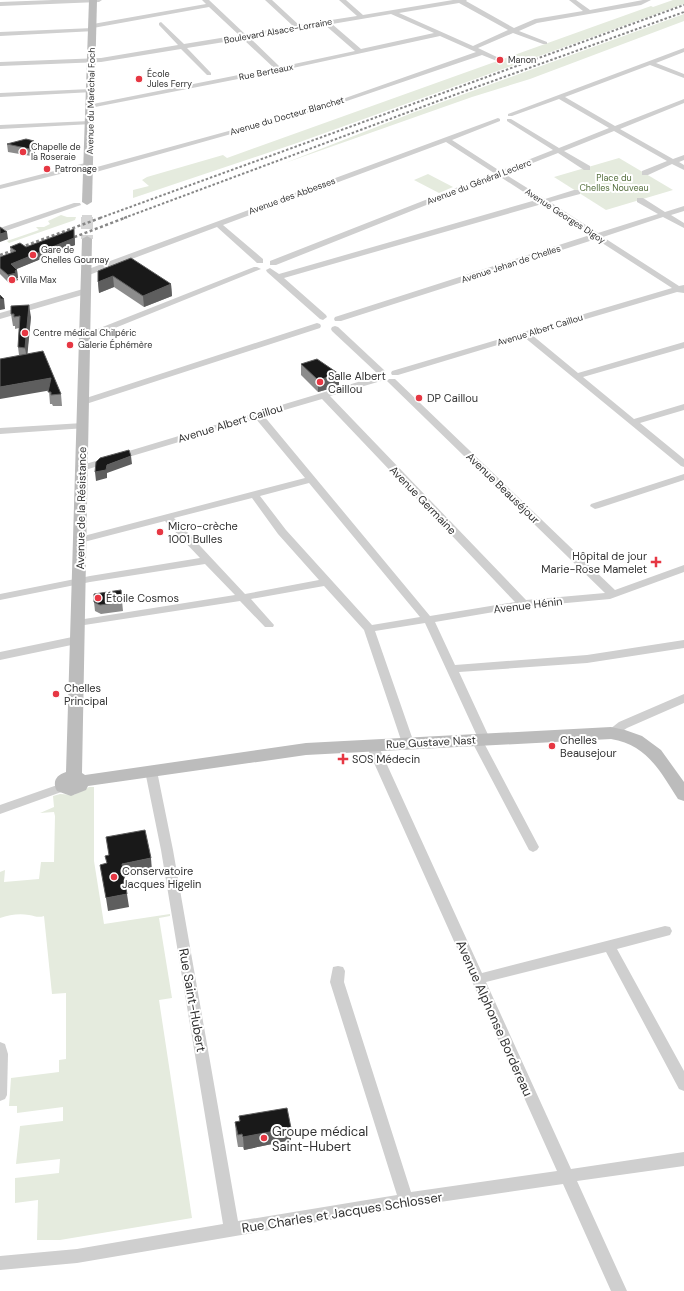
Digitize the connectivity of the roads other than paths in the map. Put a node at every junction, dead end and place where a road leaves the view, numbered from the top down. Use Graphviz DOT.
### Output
graph roads {
  1 [pos="95,0"];
  2 [pos="204,0"];
  3 [pos="268,0"];
  4 [pos="342,0"];
  5 [pos="461,0"];
  6 [pos="572,0"];
  7 [pos="648,0"];
  8 [pos="0,4"];
  9 [pos="210,5"];
  10 [pos="392,12"];
  11 [pos="589,12"];
  12 [pos="362,17"];
  13 [pos="327,23"];
  14 [pos="160,24"];
  15 [pos="93,28"];
  16 [pos="298,28"];
  17 [pos="514,31"];
  18 [pos="0,34"];
  19 [pos="440,34"];
  20 [pos="243,37"];
  21 [pos="544,43"];
  22 [pos="183,47"];
  23 [pos="474,48"];
  24 [pos="684,50"];
  25 [pos="360,52"];
  26 [pos="483,52"];
  27 [pos="499,60"];
  28 [pos="91,61"];
  29 [pos="652,63"];
  30 [pos="0,64"];
  31 [pos="279,69"];
  32 [pos="209,74"];
  33 [pos="684,76"];
  34 [pos="91,91"];
  35 [pos="0,95"];
  36 [pos="560,97"];
  37 [pos="684,101"];
  38 [pos="90,106"];
  39 [pos="509,118"];
  40 [pos="90,123"];
  41 [pos="0,127"];
  42 [pos="614,128"];
  43 [pos="446,139"];
  44 [pos="558,150"];
  45 [pos="684,158"];
  46 [pos="674,162"];
  47 [pos="89,168"];
  48 [pos="587,168"];
  49 [pos="684,168"];
  50 [pos="499,173"];
  51 [pos="645,173"];
  52 [pos="0,187"];
  53 [pos="578,192"];
  54 [pos="640,200"];
  55 [pos="542,201"];
  56 [pos="84,207"];
  57 [pos="684,208"];
  58 [pos="664,215"];
  59 [pos="218,224"];
  60 [pos="684,226"];
  61 [pos="0,231"];
  62 [pos="597,236"];
  63 [pos="87,239"];
  64 [pos="258,265"];
  65 [pos="271,266"];
  66 [pos="86,273"];
  67 [pos="277,276"];
  68 [pos="682,289"];
  69 [pos="86,291"];
  70 [pos="0,316"];
  71 [pos="323,317"];
  72 [pos="338,319"];
  73 [pos="317,326"];
  74 [pos="335,329"];
  75 [pos="85,334"];
  76 [pos="525,334"];
  77 [pos="684,344"];
  78 [pos="380,376"];
  79 [pos="576,376"];
  80 [pos="394,377"];
  81 [pos="323,395"];
  82 [pos="83,402"];
  83 [pos="684,407"];
  84 [pos="258,415"];
  85 [pos="633,422"];
  86 [pos="83,426"];
  87 [pos="0,431"];
  88 [pos="684,464"];
  89 [pos="82,468"];
  90 [pos="684,477"];
  91 [pos="312,479"];
  92 [pos="254,494"];
  93 [pos="595,506"];
  94 [pos="167,517"];
  95 [pos="80,540"];
  96 [pos="207,560"];
  97 [pos="684,568"];
  98 [pos="79,581"];
  99 [pos="326,582"];
  100 [pos="613,595"];
  101 [pos="0,597"];
  102 [pos="243,597"];
  103 [pos="523,604"];
  104 [pos="428,619"];
  105 [pos="78,623"];
  106 [pos="269,625"];
  107 [pos="369,628"];
  108 [pos="77,640"];
  109 [pos="684,644"];
  110 [pos="0,656"];
  111 [pos="451,669"];
  112 [pos="684,698"];
  113 [pos="612,733"];
  114 [pos="481,740"];
  115 [pos="408,743"];
  116 [pos="372,745"];
  117 [pos="151,771"];
  118 [pos="73,781"];
  119 [pos="684,795"];
  120 [pos="0,810"];
  121 [pos="533,847"];
  122 [pos="665,931"];
  123 [pos="609,946"];
  124 [pos="338,971"];
  125 [pos="478,979"];
  126 [pos="0,1048"];
  127 [pos="684,1085"];
  128 [pos="0,1095"];
  129 [pos="684,1159"];
  130 [pos="567,1176"];
  131 [pos="406,1200"];
  132 [pos="232,1230"];
  133 [pos="0,1263"];
  134 [pos="619,1291"];
  1 -- 8 [label="street"];
  1 -- 15 [label="street, Avenue du Maréchal Foch"];
  2 -- 9 [label="street"];
  3 -- 16 [label="street"];
  4 -- 12 [label="street"];
  5 -- 10 [label="street, Boulevard Alsace-Lorraine"];
  5 -- 17 [label="street"];
  6 -- 11 [label="street"];
  7 -- 11 [label="street"];
  9 -- 15 [label="street"];
  9 -- 20 [label="street"];
  10 -- 12 [label="street, Boulevard Alsace-Lorraine"];
  10 -- 19 [label="street"];
  11 -- 17 [label="street"];
  12 -- 13 [label="street, Boulevard Alsace-Lorraine"];
  13 -- 16 [label="street, Boulevard Alsace-Lorraine"];
  13 -- 25 [label="street"];
  14 -- 22 [label="street"];
  15 -- 18 [label="street"];
  15 -- 28 [label="street, Avenue du Maréchal Foch"];
  16 -- 20 [label="street, Boulevard Alsace-Lorraine"];
  17 -- 21 [label="street"];
  17 -- 23 [label="street"];
  19 -- 23 [label="street"];
  19 -- 25 [label="street, Rue Berteaux"];
  20 -- 22 [label="street, Boulevard Alsace-Lorraine"];
  20 -- 31 [label="street"];
  22 -- 28 [label="street, Boulevard Alsace-Lorraine"];
  22 -- 32 [label="street"];
  23 -- 26 [label="street"];
  24 -- 29 [label="street"];
  25 -- 31 [label="street, Rue Berteaux"];
  26 -- 27 [label="street"];
  26 -- 47 [label="street, Avenue du Docteur Blanchet"];
  28 -- 30 [label="street, Boulevard Alsace-Lorraine"];
  28 -- 34 [label="street, Avenue du Maréchal Foch"];
  29 -- 33 [label="street"];
  29 -- 36 [label="street"];
  31 -- 38 [label="street, Rue Berteaux"];
  34 -- 35 [label="street"];
  34 -- 38 [label="street, Avenue du Maréchal Foch"];
  36 -- 39 [label="street"];
  36 -- 42 [label="street"];
  37 -- 42 [label="street, Avenue du Général Leclerc"];
  38 -- 40 [label="street, Avenue du Maréchal Foch"];
  39 -- 43 [label="street, Avenue des Abbesses"];
  39 -- 44 [label="street"];
  40 -- 41 [label="street"];
  40 -- 47 [label="street, Avenue du Maréchal Foch"];
  42 -- 44 [label="street, Avenue du Général Leclerc"];
  42 -- 46 [label="street"];
  43 -- 50 [label="street, Avenue Georges Digoy"];
  43 -- 59 [label="street, Avenue des Abbesses"];
  44 -- 48 [label="street"];
  44 -- 50 [label="street, Avenue du Général Leclerc"];
  45 -- 46 [label="street"];
  46 -- 49 [label="street"];
  46 -- 51 [label="street"];
  47 -- 52 [label="street, Avenue du Docteur Blanchet"];
  47 -- 56 [label="street, Avenue du Maréchal Foch"];
  50 -- 55 [label="street, Avenue Georges Digoy"];
  50 -- 65 [label="street, Avenue du Général Leclerc"];
  53 -- 55 [label="street"];
  54 -- 58 [label="street"];
  55 -- 62 [label="street, Avenue Georges Digoy"];
  55 -- 67 [label="street"];
  56 -- 61 [label="street"];
  57 -- 58 [label="street, Avenue Jehan de Chelles"];
  58 -- 60 [label="street"];
  58 -- 62 [label="street, Avenue Jehan de Chelles"];
  59 -- 64 [label="street"];
  59 -- 66 [label="street, Avenue des Abbesses"];
  62 -- 68 [label="street, Avenue Georges Digoy"];
  62 -- 72 [label="street, Avenue Jehan de Chelles"];
  63 -- 66 [label="street, Avenue de la Résistance"];
  64 -- 65 [label="street"];
  64 -- 75 [label="street"];
  65 -- 67 [label="street"];
  66 -- 69 [label="street, Avenue de la Résistance"];
  67 -- 71 [label="street"];
  68 -- 76 [label="street, Avenue Albert Caillou"];
  69 -- 70 [label="street"];
  69 -- 75 [label="street, Avenue de la Résistance"];
  71 -- 72 [label="street"];
  71 -- 73 [label="street"];
  72 -- 74 [label="street"];
  73 -- 74 [label="street"];
  73 -- 82 [label="street"];
  74 -- 78 [label="street"];
  75 -- 82 [label="street, Avenue de la Résistance"];
  76 -- 79 [label="street"];
  76 -- 80 [label="street, Avenue Albert Caillou"];
  77 -- 79 [label="street"];
  78 -- 80 [label="street"];
  78 -- 81 [label="street, Avenue Albert Caillou"];
  79 -- 85 [label="street"];
  80 -- 100 [label="street, Avenue Beauséjour"];
  81 -- 84 [label="street, Avenue Albert Caillou"];
  81 -- 103 [label="street, Avenue Germaine"];
  82 -- 86 [label="street, Avenue de la Résistance"];
  83 -- 85 [label="street"];
  84 -- 89 [label="street, Avenue Albert Caillou"];
  84 -- 91 [label="street"];
  85 -- 88 [label="street"];
  86 -- 87 [label="street"];
  86 -- 89 [label="street, Avenue de la Résistance"];
  89 -- 95 [label="street, Avenue de la Résistance"];
  90 -- 93 [label="street"];
  91 -- 92 [label="street"];
  91 -- 104 [label="street"];
  92 -- 94 [label="street"];
  92 -- 99 [label="street"];
  94 -- 95 [label="street"];
  94 -- 96 [label="street"];
  95 -- 98 [label="street, Avenue de la Résistance"];
  96 -- 98 [label="street"];
  96 -- 102 [label="street"];
  97 -- 100 [label="street, Avenue Hénin"];
  98 -- 101 [label="street"];
  98 -- 105 [label="street, Avenue de la Résistance"];
  99 -- 102 [label="street"];
  99 -- 107 [label="street"];
  100 -- 103 [label="street, Avenue Hénin"];
  102 -- 105 [label="street"];
  102 -- 106 [label="street"];
  103 -- 104 [label="street, Avenue Hénin"];
  104 -- 107 [label="street, Avenue Hénin"];
  104 -- 111 [label="street"];
  105 -- 108 [label="street, Avenue de la Résistance"];
  107 -- 115 [label="street"];
  108 -- 110 [label="street"];
  108 -- 118 [label="street, Avenue de la Résistance"];
  109 -- 111 [label="street"];
  111 -- 114 [label="street"];
  112 -- 113 [label="street"];
  113 -- 114 [label="street, Rue Gustave Nast"];
  113 -- 119 [label="street, Rue Gustave Nast"];
  114 -- 115 [label="street, Rue Gustave Nast"];
  114 -- 121 [label="street"];
  115 -- 116 [label="street, Rue Gustave Nast"];
  116 -- 117 [label="street, Rue Gustave Nast"];
  116 -- 125 [label="street, Avenue Alphonse Bordereau"];
  117 -- 118 [label="street, Rue Gustave Nast"];
  117 -- 132 [label="street, Rue Saint-Hubert"];
  118 -- 120 [label="street"];
  122 -- 123 [label="street"];
  123 -- 125 [label="street"];
  123 -- 127 [label="street"];
  124 -- 131 [label="street"];
  125 -- 130 [label="street, Avenue Alphonse Bordereau"];
  126 -- 128 [label="street"];
  129 -- 130 [label="street, Rue Charles et Jacques Schlosser"];
  130 -- 131 [label="street, Rue Charles et Jacques Schlosser"];
  130 -- 134 [label="street, Avenue Alphonse Bordereau"];
  131 -- 132 [label="street, Rue Charles et Jacques Schlosser"];
  132 -- 133 [label="street, Rue Charles et Jacques Schlosser"];
}
